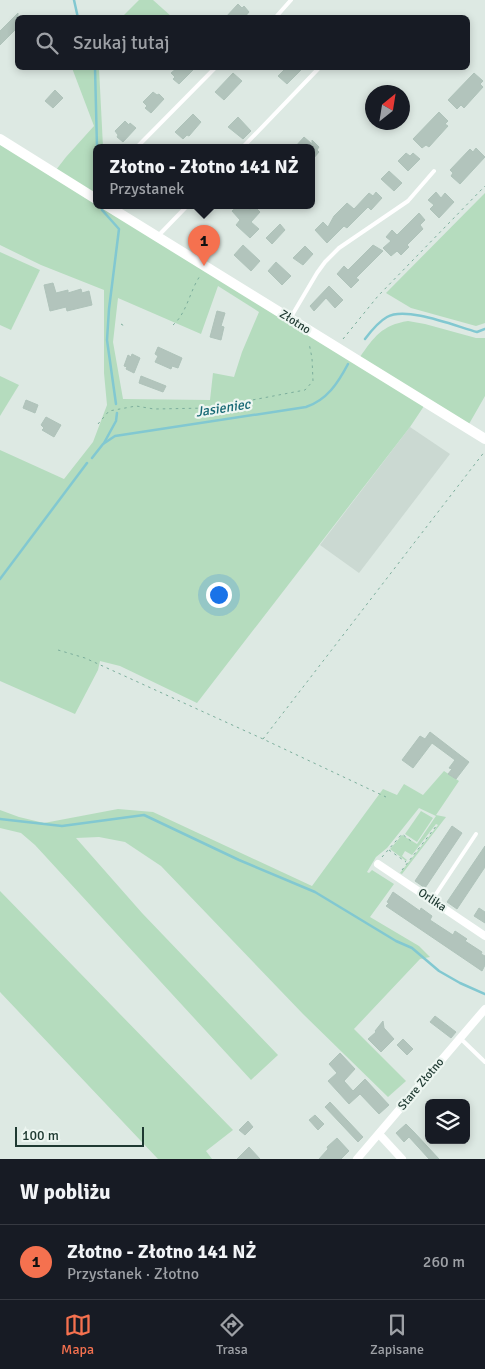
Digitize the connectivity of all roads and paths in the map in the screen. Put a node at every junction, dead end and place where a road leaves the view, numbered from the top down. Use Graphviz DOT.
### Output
graph roads {
  1 [pos="291,0"];
  2 [pos="278,15"];
  3 [pos="213,70"];
  4 [pos="317,70"];
  5 [pos="0,139"];
  6 [pos="140,144"];
  7 [pos="246,144"];
  8 [pos="434,171"];
  9 [pos="485,186"];
  10 [pos="93,197"];
  11 [pos="114,209"];
  12 [pos="184,209"];
  13 [pos="157,236"];
  14 [pos="207,267"];
  15 [pos="290,319"];
  16 [pos="121,324"];
  17 [pos="173,325"];
  18 [pos="126,327"];
  19 [pos="308,330"];
  20 [pos="337,348"];
  21 [pos="98,424"];
  22 [pos="485,439"];
  23 [pos="485,452"];
  24 [pos="58,650"];
  25 [pos="263,739"];
  26 [pos="386,797"];
  27 [pos="437,825"];
  28 [pos="476,834"];
  29 [pos="412,840"];
  30 [pos="388,850"];
  31 [pos="407,862"];
  32 [pos="378,864"];
  33 [pos="397,876"];
  34 [pos="432,900"];
  35 [pos="485,936"];
  36 [pos="485,1009"];
  37 [pos="460,1038"];
  38 [pos="485,1062"];
  39 [pos="379,1134"];
  40 [pos="357,1159"];
  41 [pos="402,1159"];
  1 -- 2 [label="lane"];
  3 -- 6 [label="lane"];
  4 -- 7 [label="lane"];
  5 -- 10 [label="street"];
  8 -- 15 [label="lane"];
  9 -- 20 [label="path"];
  11 -- 13 [label="street, Złotno"];
  12 -- 13 [label="lane"];
  13 -- 14 [label="street, Złotno"];
  14 -- 15 [label="street, Złotno"];
  14 -- 17 [label="path"];
  15 -- 19 [label="street, Złotno"];
  16 -- 18 [label="path"];
  19 -- 20 [label="street, Złotno"];
  19 -- 21 [label="path"];
  20 -- 22 [label="street, Złotno"];
  23 -- 25 [label="path"];
  24 -- 25 [label="path"];
  25 -- 26 [label="path"];
  27 -- 31 [label="path"];
  28 -- 34 [label="lane"];
  29 -- 30 [label="path"];
  30 -- 31 [label="path"];
  30 -- 32 [label="path"];
  31 -- 33 [label="path"];
  32 -- 33 [label="street, Orlika"];
  33 -- 34 [label="street, Orlika"];
  34 -- 35 [label="street, Orlika"];
  36 -- 37 [label="street, Stare Złotno"];
  37 -- 38 [label="lane"];
  37 -- 39 [label="street, Stare Złotno"];
  39 -- 40 [label="street, Stare Złotno"];
  39 -- 41 [label="street"];
}
